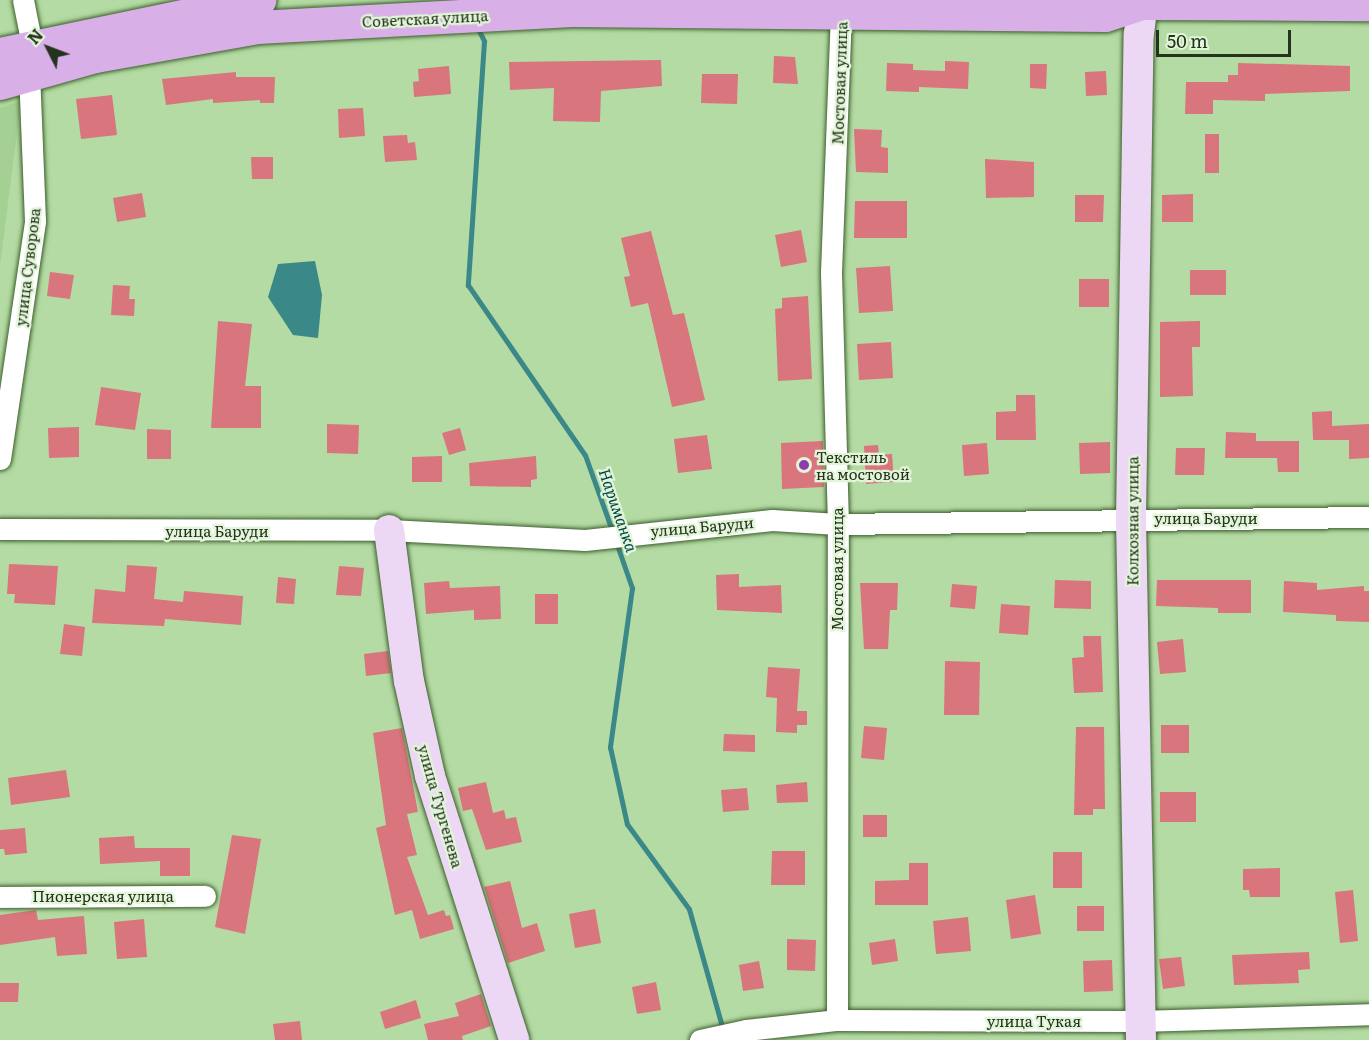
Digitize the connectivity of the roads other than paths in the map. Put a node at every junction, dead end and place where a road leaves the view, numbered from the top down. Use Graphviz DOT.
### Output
graph roads {
  1 [pos="23,0"];
  2 [pos="1140,1"];
  3 [pos="1369,4"];
  4 [pos="256,9"];
  5 [pos="841,11"];
  6 [pos="0,54"];
  7 [pos="20,67"];
  8 [pos="0,459"];
  9 [pos="1369,517"];
  10 [pos="1131,518"];
  11 [pos="838,524"];
  12 [pos="0,529"];
  13 [pos="389,530"];
  14 [pos="205,896"];
  15 [pos="0,897"];
  16 [pos="1369,1014"];
  17 [pos="837,1020"];
  18 [pos="1140,1031"];
  19 [pos="704,1039"];
  20 [pos="514,1040"];
  1 -- 7 [label="street, улица Суворова"];
  2 -- 3 [label="main road, Советская улица"];
  2 -- 5 [label="main road, Советская улица"];
  2 -- 10 [label="street, Колхозная улица"];
  4 -- 5 [label="main road, Советская улица"];
  4 -- 7 [label="main road, Советская улица"];
  5 -- 11 [label="street, Мостовая улица"];
  6 -- 7 [label="main road, Советская улица"];
  7 -- 8 [label="street, улица Суворова"];
  9 -- 10 [label="street, улица Баруди"];
  10 -- 11 [label="street, улица Баруди"];
  10 -- 18 [label="street, Колхозная улица"];
  11 -- 13 [label="street, улица Баруди"];
  11 -- 17 [label="street, Мостовая улица"];
  12 -- 13 [label="street, улица Баруди"];
  13 -- 20 [label="street, улица Тургенева"];
  14 -- 15 [label="street, Пионерская улица"];
  16 -- 18 [label="street, улица Тукая"];
  17 -- 18 [label="street, улица Тукая"];
  17 -- 19 [label="street, улица Тукая"];
}
